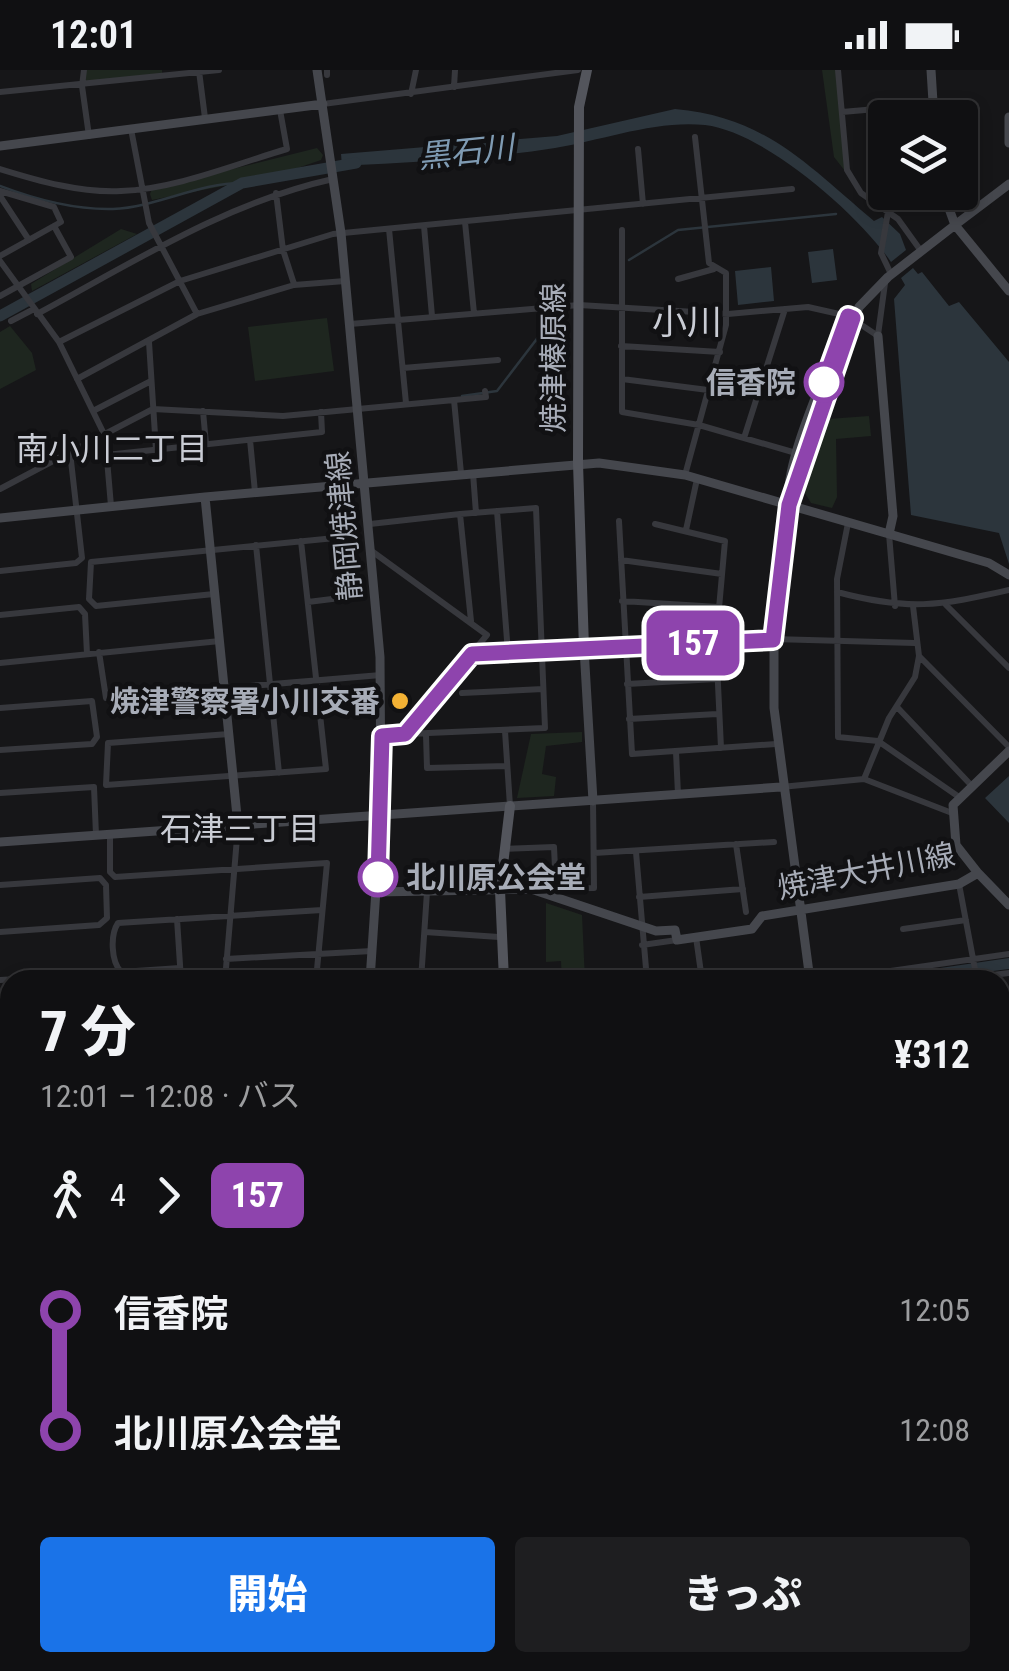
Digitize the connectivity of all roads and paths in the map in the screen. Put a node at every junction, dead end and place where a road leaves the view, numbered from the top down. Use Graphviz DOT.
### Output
graph roads {
  1 [pos="84,70"];
  2 [pos="218,70"];
  3 [pos="416,70"];
  4 [pos="456,70"];
  5 [pos="498,70"];
  6 [pos="578,70"];
  7 [pos="587,70"];
  8 [pos="838,70"];
  9 [pos="931,70"];
  10 [pos="198,72"];
  11 [pos="324,72"];
  12 [pos="550,72"];
  13 [pos="171,73"];
  14 [pos="496,82"];
  15 [pos="82,86"];
  16 [pos="454,87"];
  17 [pos="0,92"];
  18 [pos="412,94"];
  19 [pos="933,100"];
  20 [pos="323,104"];
  21 [pos="280,108"];
  22 [pos="868,110"];
  23 [pos="842,112"];
  24 [pos="1009,117"];
  25 [pos="204,118"];
  26 [pos="131,129"];
  27 [pos="89,136"];
  28 [pos="696,137"];
  29 [pos="1009,142"];
  30 [pos="0,146"];
  31 [pos="638,149"];
  32 [pos="0,169"];
  33 [pos="333,174"];
  34 [pos="1009,184"];
  35 [pos="792,189"];
  36 [pos="142,192"];
  37 [pos="276,193"];
  38 [pos="0,194"];
  39 [pos="702,198"];
  40 [pos="643,204"];
  41 [pos="580,210"];
  42 [pos="950,210"];
  43 [pos="887,216"];
  44 [pos="465,222"];
  45 [pos="955,225"];
  46 [pos="54,226"];
  47 [pos="424,226"];
  48 [pos="389,229"];
  49 [pos="622,230"];
  50 [pos="340,233"];
  51 [pos="29,240"];
  52 [pos="162,247"];
  53 [pos="283,250"];
  54 [pos="917,254"];
  55 [pos="0,259"];
  56 [pos="715,268"];
  57 [pos="891,274"];
  58 [pos="678,279"];
  59 [pos="346,280"];
  60 [pos="180,281"];
  61 [pos="294,285"];
  62 [pos="20,288"];
  63 [pos="1009,291"];
  64 [pos="0,296"];
  65 [pos="579,305"];
  66 [pos="622,308"];
  67 [pos="785,309"];
  68 [pos="34,310"];
  69 [pos="474,313"];
  70 [pos="197,314"];
  71 [pos="728,314"];
  72 [pos="432,316"];
  73 [pos="850,317"];
  74 [pos="397,320"];
  75 [pos="12,321"];
  76 [pos="350,324"];
  77 [pos="878,336"];
  78 [pos="59,342"];
  79 [pos="149,342"];
  80 [pos="621,346"];
  81 [pos="720,352"];
  82 [pos="498,360"];
  83 [pos="403,368"];
  84 [pos="77,379"];
  85 [pos="622,379"];
  86 [pos="151,381"];
  87 [pos="708,390"];
  88 [pos="485,393"];
  89 [pos="454,400"];
  90 [pos="406,403"];
  91 [pos="358,408"];
  92 [pos="92,410"];
  93 [pos="153,410"];
  94 [pos="203,411"];
  95 [pos="321,412"];
  96 [pos="698,426"];
  97 [pos="106,436"];
  98 [pos="744,438"];
  99 [pos="250,440"];
  100 [pos="206,444"];
  101 [pos="80,448"];
  102 [pos="156,450"];
  103 [pos="797,454"];
  104 [pos="106,455"];
  105 [pos="578,463"];
  106 [pos="467,472"];
  107 [pos="684,475"];
  108 [pos="696,479"];
  109 [pos="366,482"];
  110 [pos="0,488"];
  111 [pos="255,492"];
  112 [pos="205,497"];
  113 [pos="789,505"];
  114 [pos="111,506"];
  115 [pos="78,509"];
  116 [pos="497,511"];
  117 [pos="476,513"];
  118 [pos="460,514"];
  119 [pos="0,518"];
  120 [pos="619,521"];
  121 [pos="848,522"];
  122 [pos="370,524"];
  123 [pos="655,524"];
  124 [pos="686,530"];
  125 [pos="889,534"];
  126 [pos="301,541"];
  127 [pos="256,544"];
  128 [pos="210,549"];
  129 [pos="372,552"];
  130 [pos="621,560"];
  131 [pos="0,571"];
  132 [pos="722,574"];
  133 [pos="1009,576"];
  134 [pos="1009,590"];
  135 [pos="838,592"];
  136 [pos="214,594"];
  137 [pos="622,601"];
  138 [pos="308,602"];
  139 [pos="946,604"];
  140 [pos="718,606"];
  141 [pos="895,606"];
  142 [pos="913,606"];
  143 [pos="0,615"];
  144 [pos="471,623"];
  145 [pos="773,640"];
  146 [pos="837,641"];
  147 [pos="220,642"];
  148 [pos="716,642"];
  149 [pos="915,643"];
  150 [pos="624,647"];
  151 [pos="584,648"];
  152 [pos="542,650"];
  153 [pos="99,652"];
  154 [pos="508,652"];
  155 [pos="87,654"];
  156 [pos="472,654"];
  157 [pos="919,656"];
  158 [pos="0,663"];
  159 [pos="1009,668"];
  160 [pos="381,675"];
  161 [pos="716,679"];
  162 [pos="315,680"];
  163 [pos="270,684"];
  164 [pos="627,684"];
  165 [pos="224,688"];
  166 [pos="544,690"];
  167 [pos="462,693"];
  168 [pos="897,706"];
  169 [pos="0,708"];
  170 [pos="718,714"];
  171 [pos="629,720"];
  172 [pos="505,731"];
  173 [pos="228,734"];
  174 [pos="405,734"];
  175 [pos="426,735"];
  176 [pos="382,736"];
  177 [pos="878,741"];
  178 [pos="776,744"];
  179 [pos="721,748"];
  180 [pos="1009,749"];
  181 [pos="0,750"];
  182 [pos="676,752"];
  183 [pos="506,766"];
  184 [pos="279,773"];
  185 [pos="232,777"];
  186 [pos="864,779"];
  187 [pos="971,785"];
  188 [pos="781,787"];
  189 [pos="0,793"];
  190 [pos="678,796"];
  191 [pos="959,797"];
  192 [pos="593,800"];
  193 [pos="510,806"];
  194 [pos="952,814"];
  195 [pos="382,815"];
  196 [pos="238,826"];
  197 [pos="110,834"];
  198 [pos="96,835"];
  199 [pos="0,842"];
  200 [pos="774,842"];
  201 [pos="736,844"];
  202 [pos="504,849"];
  203 [pos="636,852"];
  204 [pos="594,853"];
  205 [pos="234,868"];
  206 [pos="978,872"];
  207 [pos="960,884"];
  208 [pos="0,885"];
  209 [pos="531,889"];
  210 [pos="556,889"];
  211 [pos="500,890"];
  212 [pos="742,890"];
  213 [pos="378,892"];
  214 [pos="427,892"];
  215 [pos="639,897"];
  216 [pos="1009,904"];
  217 [pos="322,910"];
  218 [pos="800,910"];
  219 [pos="746,912"];
  220 [pos="230,915"];
  221 [pos="177,918"];
  222 [pos="966,920"];
  223 [pos="641,926"];
  224 [pos="903,929"];
  225 [pos="0,932"];
  226 [pos="426,932"];
  227 [pos="499,937"];
  228 [pos="696,937"];
  229 [pos="677,940"];
  230 [pos="642,945"];
  231 [pos="372,951"];
  232 [pos="319,954"];
  233 [pos="1009,954"];
  234 [pos="972,958"];
  235 [pos="226,960"];
  236 [pos="180,968"];
  237 [pos="119,970"];
  238 [pos="150,970"];
  239 [pos="225,970"];
  240 [pos="317,970"];
  241 [pos="371,970"];
  242 [pos="422,970"];
  243 [pos="503,970"];
  244 [pos="646,970"];
  245 [pos="701,970"];
  246 [pos="809,970"];
  247 [pos="893,970"];
  248 [pos="975,970"];
  1 -- 15 [label="street"];
  2 -- 10 [label="street"];
  3 -- 18 [label="street"];
  4 -- 16 [label="street"];
  5 -- 14 [label="street"];
  6 -- 12 [label="street"];
  7 -- 41 [label="main road, 焼津榛原線"];
  8 -- 23 [label="street"];
  9 -- 19 [label="street"];
  10 -- 13 [label="street"];
  10 -- 25 [label="street"];
  11 -- 20 [label="street, 静岡焼津線"];
  12 -- 14 [label="street"];
  13 -- 15 [label="street"];
  14 -- 16 [label="street"];
  15 -- 17 [label="street"];
  15 -- 27 [label="street"];
  16 -- 18 [label="street"];
  18 -- 20 [label="street"];
  20 -- 21 [label="street"];
  20 -- 33 [label="street, 静岡焼津線"];
  21 -- 25 [label="street"];
  21 -- 36 [label="street"];
  22 -- 23 [label="street"];
  23 -- 43 [label="street"];
  24 -- 29 [label="street"];
  25 -- 26 [label="street"];
  26 -- 27 [label="street"];
  26 -- 36 [label="street"];
  27 -- 30 [label="street"];
  28 -- 39 [label="street"];
  31 -- 40 [label="street"];
  32 -- 36 [label="street"];
  33 -- 37 [label="street"];
  33 -- 50 [label="street, 静岡焼津線"];
  34 -- 45 [label="street"];
  35 -- 39 [label="street"];
  36 -- 52 [label="street"];
  37 -- 52 [label="street"];
  37 -- 53 [label="street"];
  38 -- 46 [label="street"];
  38 -- 51 [label="street"];
  39 -- 40 [label="street"];
  39 -- 56 [label="street"];
  40 -- 41 [label="street"];
  41 -- 44 [label="street"];
  41 -- 65 [label="main road, 焼津榛原線"];
  42 -- 45 [label="street"];
  43 -- 54 [label="street"];
  43 -- 57 [label="street"];
  44 -- 47 [label="street"];
  44 -- 69 [label="street"];
  45 -- 54 [label="street"];
  45 -- 63 [label="street"];
  46 -- 51 [label="street"];
  46 -- 62 [label="street"];
  47 -- 48 [label="street"];
  47 -- 72 [label="street"];
  48 -- 50 [label="street"];
  48 -- 74 [label="street"];
  49 -- 66 [label="street"];
  50 -- 53 [label="street"];
  50 -- 59 [label="street, 静岡焼津線"];
  51 -- 55 [label="street"];
  52 -- 60 [label="street"];
  52 -- 68 [label="street"];
  53 -- 60 [label="street"];
  53 -- 61 [label="street"];
  54 -- 57 [label="street"];
  55 -- 62 [label="street"];
  56 -- 58 [label="street"];
  56 -- 71 [label="street"];
  57 -- 73 [label="street"];
  57 -- 77 [label="street"];
  59 -- 61 [label="street"];
  59 -- 76 [label="street, 静岡焼津線"];
  60 -- 70 [label="street"];
  60 -- 78 [label="street"];
  61 -- 70 [label="street"];
  62 -- 64 [label="street"];
  62 -- 68 [label="street"];
  65 -- 66 [label="street"];
  65 -- 69 [label="street"];
  65 -- 105 [label="main road, 焼津榛原線"];
  66 -- 71 [label="street"];
  66 -- 80 [label="street"];
  67 -- 71 [label="street"];
  67 -- 73 [label="street"];
  67 -- 98 [label="street"];
  68 -- 75 [label="street"];
  68 -- 78 [label="street"];
  69 -- 72 [label="street"];
  70 -- 79 [label="street"];
  71 -- 81 [label="street"];
  72 -- 74 [label="street"];
  73 -- 77 [label="street"];
  73 -- 103 [label="street"];
  73 -- 113 [label="street"];
  74 -- 76 [label="street"];
  74 -- 83 [label="street"];
  76 -- 91 [label="street, 静岡焼津線"];
  77 -- 125 [label="street"];
  78 -- 84 [label="street"];
  79 -- 84 [label="street"];
  79 -- 86 [label="street"];
  80 -- 81 [label="street"];
  80 -- 85 [label="street"];
  81 -- 87 [label="street"];
  82 -- 83 [label="street"];
  83 -- 90 [label="street"];
  84 -- 92 [label="street"];
  85 -- 87 [label="street"];
  85 -- 96 [label="street"];
  86 -- 92 [label="street"];
  86 -- 93 [label="street"];
  87 -- 96 [label="street"];
  88 -- 89 [label="street"];
  89 -- 90 [label="street"];
  89 -- 106 [label="street"];
  90 -- 91 [label="street"];
  91 -- 95 [label="street"];
  91 -- 109 [label="street, 静岡焼津線"];
  92 -- 97 [label="street"];
  93 -- 94 [label="street"];
  93 -- 97 [label="street"];
  93 -- 102 [label="street"];
  94 -- 95 [label="street"];
  94 -- 100 [label="street"];
  95 -- 99 [label="street"];
  96 -- 98 [label="street"];
  96 -- 107 [label="street"];
  97 -- 101 [label="street"];
  97 -- 104 [label="street"];
  98 -- 103 [label="street"];
  99 -- 100 [label="street"];
  99 -- 111 [label="street"];
  100 -- 102 [label="street"];
  102 -- 104 [label="street"];
  103 -- 113 [label="street"];
  104 -- 114 [label="street"];
  105 -- 106 [label="street"];
  105 -- 107 [label="street"];
  105 -- 151 [label="main road, 焼津榛原線"];
  106 -- 109 [label="street"];
  106 -- 117 [label="street"];
  107 -- 108 [label="street"];
  108 -- 113 [label="street"];
  108 -- 124 [label="street"];
  109 -- 111 [label="street"];
  109 -- 122 [label="street, 静岡焼津線"];
  110 -- 115 [label="street"];
  111 -- 112 [label="street"];
  112 -- 114 [label="street"];
  112 -- 128 [label="street"];
  113 -- 121 [label="street"];
  113 -- 145 [label="street"];
  114 -- 115 [label="street"];
  115 -- 119 [label="street"];
  115 -- 131 [label="street"];
  116 -- 117 [label="street"];
  116 -- 152 [label="street"];
  116 -- 154 [label="street"];
  117 -- 118 [label="street"];
  118 -- 122 [label="street"];
  118 -- 144 [label="street"];
  120 -- 130 [label="street"];
  121 -- 125 [label="street"];
  121 -- 135 [label="street"];
  122 -- 129 [label="street, 静岡焼津線"];
  123 -- 124 [label="street"];
  124 -- 132 [label="street"];
  125 -- 133 [label="street"];
  125 -- 141 [label="street"];
  126 -- 127 [label="street"];
  126 -- 138 [label="street"];
  126 -- 138 [label="street"];
  127 -- 128 [label="street"];
  127 -- 163 [label="street"];
  128 -- 136 [label="street"];
  128 -- 136 [label="street"];
  129 -- 144 [label="street"];
  129 -- 160 [label="street, 静岡焼津線"];
  130 -- 132 [label="street"];
  130 -- 137 [label="street"];
  132 -- 140 [label="street"];
  134 -- 139 [label="street"];
  135 -- 141 [label="street"];
  135 -- 146 [label="street"];
  136 -- 147 [label="street"];
  137 -- 140 [label="street"];
  137 -- 150 [label="street"];
  138 -- 162 [label="street"];
  139 -- 142 [label="street"];
  139 -- 159 [label="street"];
  140 -- 148 [label="street"];
  141 -- 142 [label="street"];
  142 -- 149 [label="street"];
  143 -- 155 [label="street"];
  144 -- 156 [label="street"];
  145 -- 146 [label="street"];
  145 -- 148 [label="street"];
  145 -- 178 [label="street"];
  146 -- 149 [label="street"];
  146 -- 177 [label="street"];
  147 -- 153 [label="street"];
  147 -- 165 [label="street"];
  148 -- 150 [label="street"];
  148 -- 161 [label="street"];
  149 -- 157 [label="street"];
  150 -- 151 [label="street"];
  150 -- 164 [label="street"];
  151 -- 152 [label="street"];
  151 -- 192 [label="street"];
  152 -- 154 [label="street"];
  152 -- 166 [label="street"];
  153 -- 155 [label="street"];
  153 -- 165 [label="street"];
  154 -- 156 [label="street"];
  155 -- 158 [label="street"];
  156 -- 174 [label="street"];
  157 -- 168 [label="street"];
  157 -- 180 [label="street"];
  160 -- 162 [label="street"];
  160 -- 176 [label="street, 静岡焼津線"];
  161 -- 164 [label="street"];
  161 -- 170 [label="street"];
  162 -- 163 [label="street"];
  162 -- 184 [label="street"];
  163 -- 165 [label="street"];
  163 -- 184 [label="street"];
  164 -- 171 [label="street"];
  165 -- 173 [label="street"];
  166 -- 167 [label="street"];
  166 -- 172 [label="street"];
  168 -- 177 [label="street"];
  168 -- 187 [label="street"];
  169 -- 181 [label="street"];
  170 -- 171 [label="street"];
  170 -- 179 [label="street"];
  171 -- 182 [label="street"];
  172 -- 175 [label="street"];
  172 -- 183 [label="street"];
  173 -- 185 [label="street"];
  173 -- 185 [label="street"];
  174 -- 175 [label="street"];
  174 -- 176 [label="street"];
  175 -- 183 [label="street"];
  176 -- 195 [label="street, 静岡焼津線"];
  177 -- 186 [label="street"];
  177 -- 191 [label="street"];
  178 -- 179 [label="street"];
  178 -- 188 [label="street"];
  179 -- 182 [label="street"];
  180 -- 187 [label="street"];
  182 -- 190 [label="street"];
  183 -- 193 [label="street"];
  184 -- 185 [label="street"];
  185 -- 196 [label="street"];
  186 -- 188 [label="street"];
  186 -- 194 [label="street"];
  187 -- 191 [label="street"];
  188 -- 190 [label="street"];
  188 -- 218 [label="street"];
  189 -- 198 [label="street"];
  190 -- 192 [label="street"];
  191 -- 194 [label="street"];
  192 -- 193 [label="street"];
  192 -- 204 [label="street"];
  193 -- 195 [label="street"];
  193 -- 202 [label="main road"];
  194 -- 206 [label="street"];
  195 -- 196 [label="street"];
  195 -- 213 [label="street, 静岡焼津線"];
  196 -- 197 [label="street"];
  196 -- 205 [label="street"];
  197 -- 198 [label="street"];
  197 -- 205 [label="street"];
  198 -- 199 [label="street"];
  200 -- 201 [label="street"];
  201 -- 203 [label="street"];
  201 -- 212 [label="street"];
  202 -- 210 [label="street"];
  202 -- 211 [label="main road"];
  203 -- 204 [label="street"];
  203 -- 215 [label="street"];
  204 -- 210 [label="street"];
  205 -- 217 [label="street"];
  205 -- 220 [label="street"];
  206 -- 207 [label="street, 焼津大井川線"];
  206 -- 216 [label="street, 焼津大井川線"];
  207 -- 218 [label="street, 焼津大井川線"];
  207 -- 222 [label="street"];
  208 -- 225 [label="street"];
  209 -- 210 [label="street"];
  209 -- 211 [label="street"];
  209 -- 223 [label="street"];
  211 -- 214 [label="street"];
  211 -- 227 [label="main road"];
  212 -- 215 [label="street"];
  212 -- 219 [label="street"];
  213 -- 214 [label="street"];
  213 -- 231 [label="street, 静岡焼津線"];
  214 -- 226 [label="street"];
  215 -- 223 [label="street"];
  217 -- 220 [label="street"];
  217 -- 232 [label="street"];
  218 -- 228 [label="street, 焼津大井川線"];
  218 -- 246 [label="street"];
  220 -- 221 [label="street"];
  220 -- 235 [label="street"];
  221 -- 236 [label="street"];
  221 -- 237 [label="street"];
  222 -- 224 [label="street"];
  222 -- 234 [label="street"];
  223 -- 229 [label="street"];
  223 -- 230 [label="street"];
  226 -- 227 [label="street"];
  226 -- 242 [label="street"];
  227 -- 243 [label="main road"];
  228 -- 229 [label="street, 焼津大井川線"];
  228 -- 245 [label="street"];
  229 -- 230 [label="street"];
  230 -- 244 [label="street"];
  231 -- 232 [label="street"];
  231 -- 241 [label="street, 静岡焼津線"];
  232 -- 235 [label="street"];
  232 -- 240 [label="street"];
  233 -- 234 [label="street"];
  234 -- 247 [label="street"];
  234 -- 248 [label="street"];
  235 -- 239 [label="street"];
  236 -- 238 [label="street"];
}
